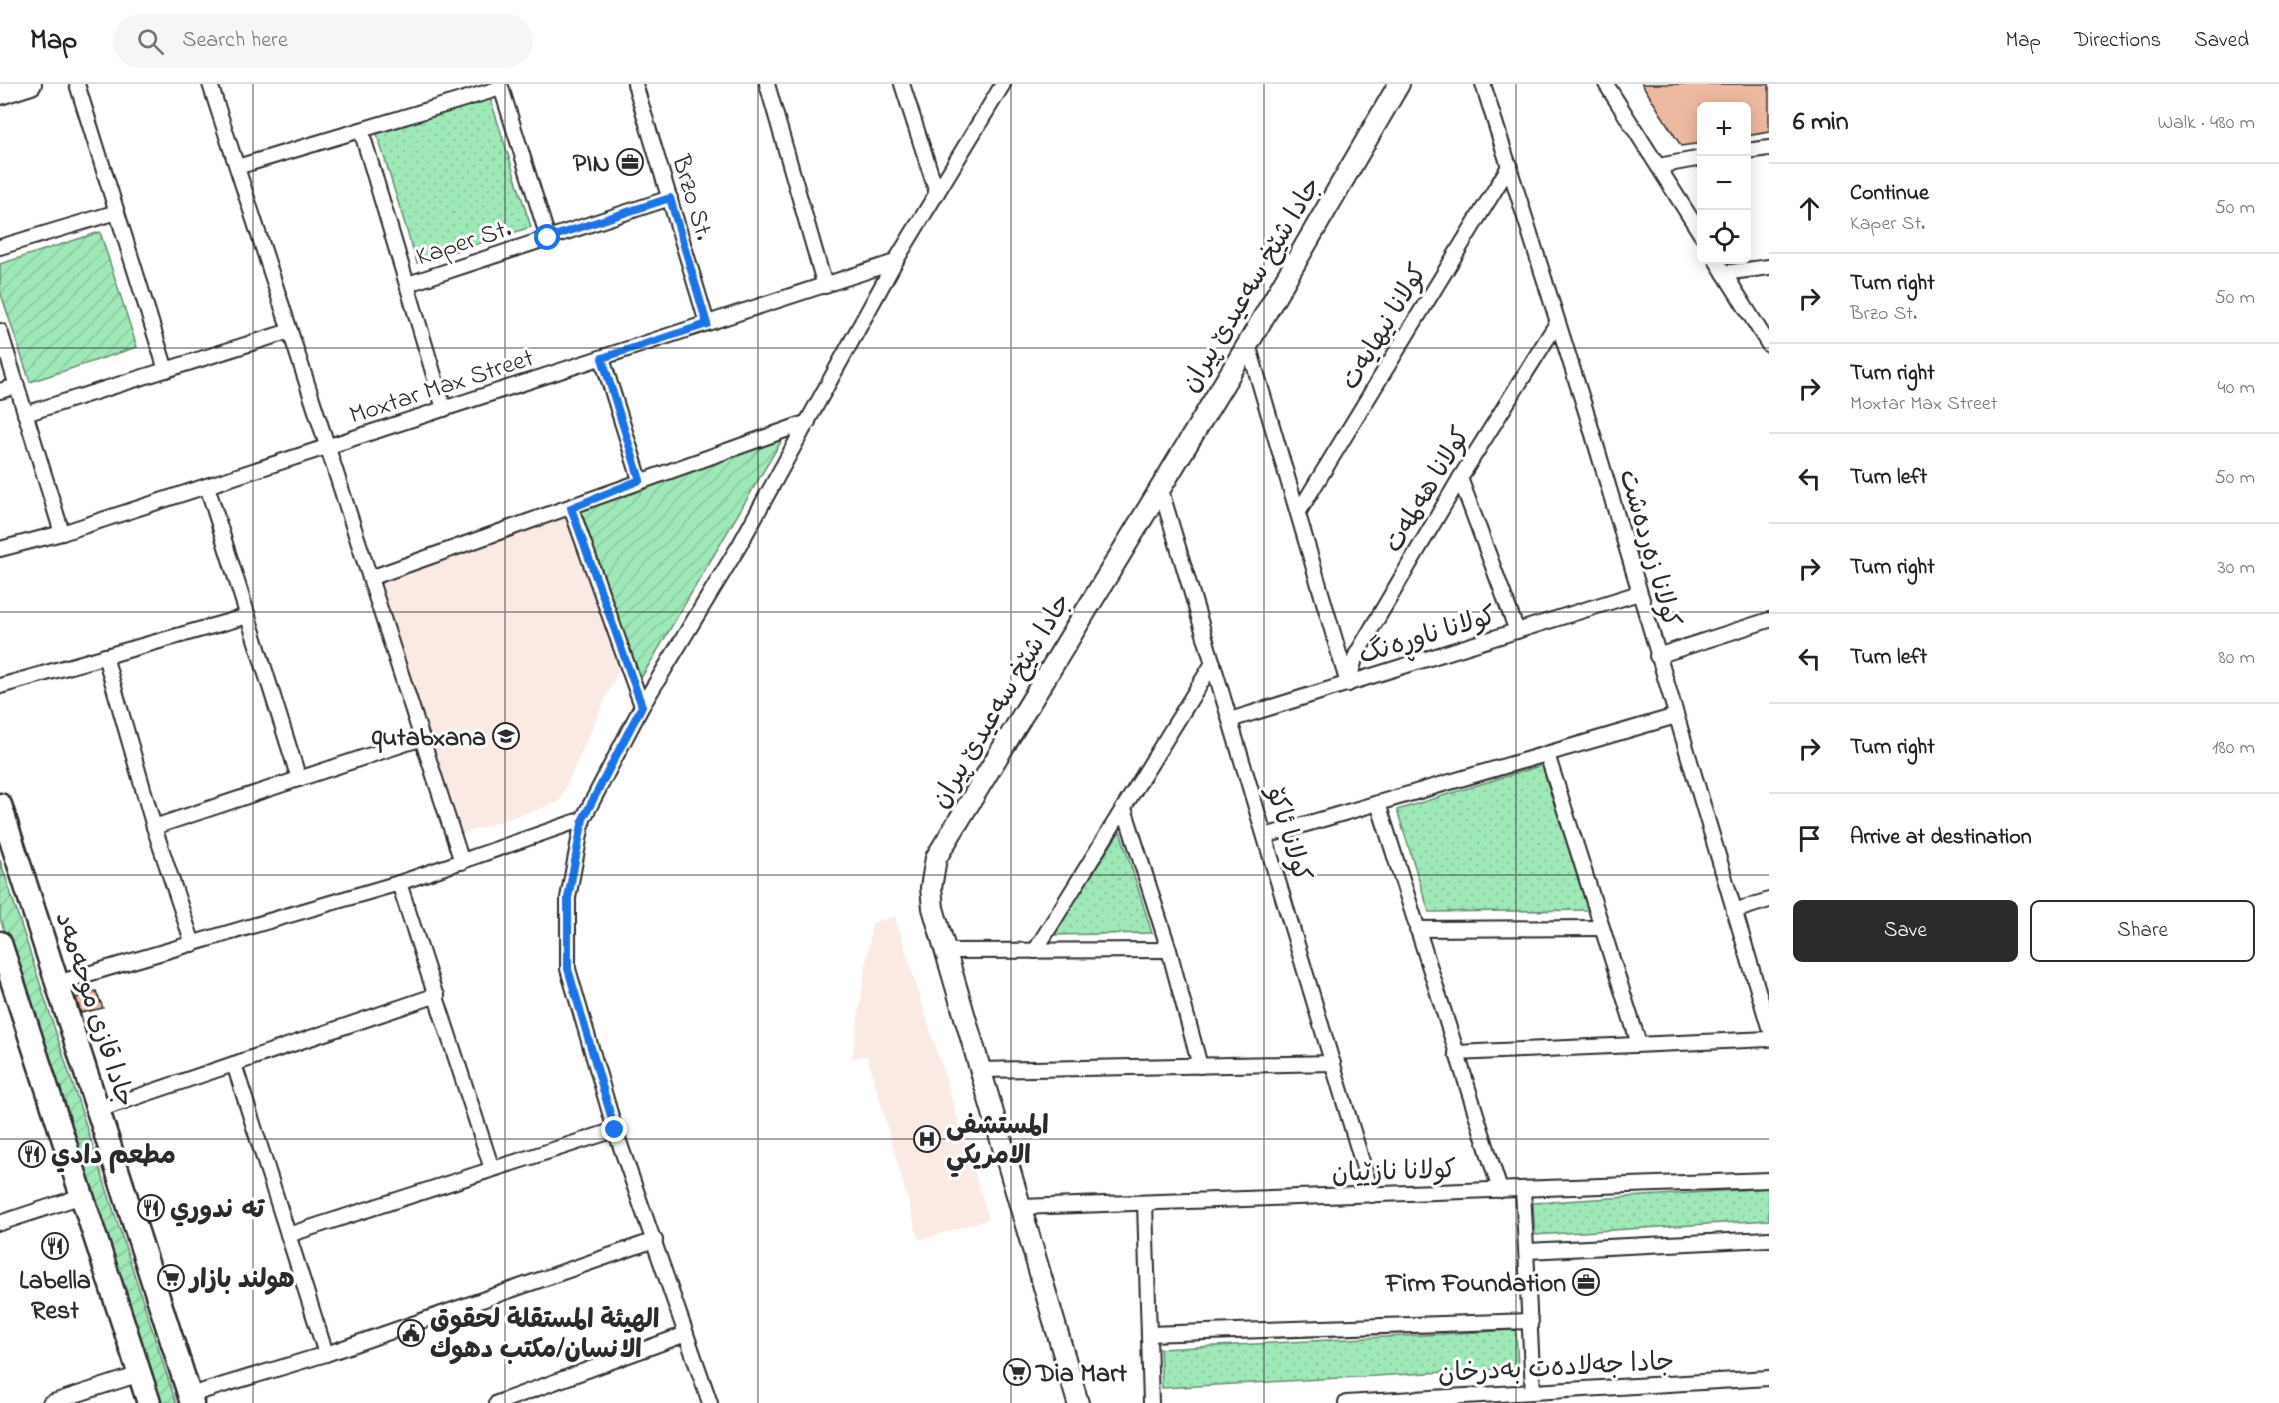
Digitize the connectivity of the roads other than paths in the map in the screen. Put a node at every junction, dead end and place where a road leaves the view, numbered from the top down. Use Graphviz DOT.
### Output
graph roads {
  1 [pos="31,84"];
  2 [pos="77,84"];
  3 [pos="210,84"];
  4 [pos="635,84"];
  5 [pos="767,84"];
  6 [pos="902,84"];
  7 [pos="1003,84"];
  8 [pos="1399,84"];
  9 [pos="1483,84"];
  10 [pos="1606,84"];
  11 [pos="500,86"];
  12 [pos="0,94"];
  13 [pos="361,130"];
  14 [pos="1769,148"];
  15 [pos="1751,150"];
  16 [pos="1697,159"];
  17 [pos="1510,165"];
  18 [pos="1658,166"];
  19 [pos="237,167"];
  20 [pos="936,193"];
  21 [pos="670,198"];
  22 [pos="117,212"];
  23 [pos="1697,229"];
  24 [pos="548,238"];
  25 [pos="0,247"];
  26 [pos="896,262"];
  27 [pos="1718,264"];
  28 [pos="1769,267"];
  29 [pos="1724,273"];
  30 [pos="408,284"];
  31 [pos="825,286"];
  32 [pos="1557,323"];
  33 [pos="707,324"];
  34 [pos="0,331"];
  35 [pos="290,331"];
  36 [pos="1248,344"];
  37 [pos="1769,345"];
  38 [pos="602,358"];
  39 [pos="166,370"];
  40 [pos="17,386"];
  41 [pos="0,391"];
  42 [pos="444,409"];
  43 [pos="25,414"];
  44 [pos="808,422"];
  45 [pos="327,447"];
  46 [pos="1460,478"];
  47 [pos="640,480"];
  48 [pos="207,486"];
  49 [pos="1160,487"];
  50 [pos="571,508"];
  51 [pos="1298,513"];
  52 [pos="62,532"];
  53 [pos="0,549"];
  54 [pos="370,578"];
  55 [pos="1639,593"];
  56 [pos="248,616"];
  57 [pos="1769,620"];
  58 [pos="1517,631"];
  59 [pos="105,656"];
  60 [pos="1657,656"];
  61 [pos="1213,663"];
  62 [pos="1348,684"];
  63 [pos="0,686"];
  64 [pos="642,706"];
  65 [pos="1676,716"];
  66 [pos="1230,720"];
  67 [pos="422,738"];
  68 [pos="1546,754"];
  69 [pos="299,779"];
  70 [pos="1378,803"];
  71 [pos="0,804"];
  72 [pos="1124,808"];
  73 [pos="583,819"];
  74 [pos="154,827"];
  75 [pos="1265,836"];
  76 [pos="462,861"];
  77 [pos="399,883"];
  78 [pos="1769,900"];
  79 [pos="1734,911"];
  80 [pos="1602,928"];
  81 [pos="1418,929"];
  82 [pos="0,943"];
  83 [pos="193,944"];
  84 [pos="1169,950"];
  85 [pos="946,951"];
  86 [pos="1035,951"];
  87 [pos="57,983"];
  88 [pos="437,995"];
  89 [pos="1769,1027"];
  90 [pos="1769,1039"];
  91 [pos="1639,1044"];
  92 [pos="1456,1053"];
  93 [pos="1333,1063"];
  94 [pos="234,1064"];
  95 [pos="1200,1066"];
  96 [pos="981,1070"];
  97 [pos="98,1110"];
  98 [pos="615,1130"];
  99 [pos="492,1169"];
  100 [pos="1769,1180"];
  101 [pos="1523,1189"];
  102 [pos="1500,1190"];
  103 [pos="1372,1194"];
  104 [pos="82,1196"];
  105 [pos="1145,1203"];
  106 [pos="1021,1207"];
  107 [pos="0,1223"];
  108 [pos="288,1235"];
  109 [pos="1769,1239"];
  110 [pos="654,1240"];
  111 [pos="1527,1251"];
  112 [pos="1531,1321"];
  113 [pos="686,1334"];
  114 [pos="1149,1334"];
  115 [pos="326,1354"];
  116 [pos="140,1374"];
  117 [pos="1768,1381"];
  118 [pos="1533,1391"];
  119 [pos="191,1399"];
  120 [pos="1456,1399"];
  121 [pos="50,1403"];
  122 [pos="149,1403"];
  123 [pos="498,1403"];
  124 [pos="710,1403"];
  125 [pos="1078,1403"];
  126 [pos="1151,1403"];
  127 [pos="1346,1403"];
  1 -- 12 [label="street"];
  2 -- 22 [label="street"];
  3 -- 19 [label="street"];
  4 -- 21 [label="street, Brzo St."];
  5 -- 31 [label="street"];
  6 -- 20 [label="street"];
  7 -- 20 [label="street"];
  8 -- 36 [label="street, جادا شێخ سەعیدێ پیران"];
  9 -- 17 [label="street, کولانا زەردەشت"];
  10 -- 18 [label="street"];
  11 -- 13 [label="street"];
  11 -- 24 [label="street"];
  13 -- 19 [label="street"];
  13 -- 30 [label="street"];
  14 -- 15 [label="street"];
  16 -- 18 [label="street"];
  17 -- 32 [label="street, کولانا زەردەشت"];
  17 -- 51 [label="street, کولانا نیهایەت"];
  18 -- 23 [label="street"];
  19 -- 35 [label="street"];
  20 -- 26 [label="street"];
  21 -- 24 [label="street, Kaper St."];
  21 -- 33 [label="street, Brzo St."];
  22 -- 25 [label="street"];
  22 -- 39 [label="street"];
  24 -- 30 [label="street, Kaper St."];
  26 -- 31 [label="street, Moxtar Max Street"];
  26 -- 44 [label="street"];
  27 -- 29 [label="street"];
  28 -- 29 [label="street"];
  29 -- 37 [label="street"];
  30 -- 42 [label="street"];
  31 -- 33 [label="street, Moxtar Max Street"];
  32 -- 46 [label="street, کولانا هەلمەت"];
  32 -- 55 [label="street, کولانا زەردەشت"];
  33 -- 38 [label="street, Moxtar Max Street"];
  34 -- 40 [label="street"];
  35 -- 39 [label="street"];
  35 -- 45 [label="street"];
  36 -- 49 [label="street, جادا شێخ سەعیدێ پیران"];
  36 -- 51 [label="street"];
  38 -- 42 [label="street, Moxtar Max Street"];
  38 -- 47 [label="street"];
  39 -- 43 [label="street"];
  40 -- 41 [label="street"];
  40 -- 43 [label="street"];
  42 -- 45 [label="street, Moxtar Max Street"];
  43 -- 52 [label="street"];
  44 -- 47 [label="street"];
  44 -- 64 [label="street"];
  45 -- 48 [label="street, Moxtar Max Street"];
  45 -- 54 [label="street"];
  46 -- 58 [label="street"];
  46 -- 62 [label="street, کولانا هەلمەت"];
  47 -- 50 [label="street"];
  48 -- 52 [label="street, Moxtar Max Street"];
  48 -- 56 [label="street"];
  49 -- 61 [label="street, کولانا ئاکۆ"];
  49 -- 85 [label="street, جادا شێخ سەعیدێ پیران"];
  50 -- 54 [label="street"];
  50 -- 64 [label="street"];
  51 -- 62 [label="street"];
  52 -- 53 [label="street, Moxtar Max Street"];
  54 -- 67 [label="street"];
  55 -- 58 [label="street, کولانا ناوڕەنگ"];
  55 -- 60 [label="street, کولانا زەردەشت"];
  56 -- 59 [label="street"];
  56 -- 69 [label="street"];
  57 -- 60 [label="street"];
  58 -- 62 [label="street, کولانا ناوڕەنگ"];
  59 -- 63 [label="street"];
  59 -- 74 [label="street"];
  60 -- 65 [label="street, کولانا زەردەشت"];
  61 -- 66 [label="street, کولانا ئاکۆ"];
  61 -- 72 [label="street"];
  62 -- 66 [label="street, کولانا ناوڕەنگ"];
  64 -- 73 [label="street"];
  65 -- 68 [label="street"];
  65 -- 79 [label="street, کولانا زەردەشت"];
  66 -- 75 [label="street, کولانا ئاکۆ"];
  67 -- 69 [label="street"];
  67 -- 76 [label="street"];
  68 -- 70 [label="street"];
  68 -- 80 [label="street"];
  69 -- 74 [label="street"];
  70 -- 75 [label="street"];
  70 -- 81 [label="street"];
  71 -- 87 [label="main road, جادا قازی موحەمەد"];
  72 -- 84 [label="street"];
  72 -- 86 [label="street"];
  73 -- 76 [label="street"];
  73 -- 98 [label="street"];
  74 -- 83 [label="street"];
  75 -- 93 [label="street, کولانا ئاکۆ"];
  76 -- 77 [label="street"];
  77 -- 83 [label="street"];
  77 -- 88 [label="street"];
  78 -- 79 [label="street"];
  79 -- 89 [label="street, کولانا زەردەشت"];
  80 -- 81 [label="street"];
  80 -- 91 [label="street"];
  81 -- 92 [label="street"];
  82 -- 104 [label="main road"];
  83 -- 87 [label="street"];
  84 -- 86 [label="street"];
  84 -- 95 [label="street"];
  85 -- 86 [label="street"];
  85 -- 96 [label="street, جادا شێخ سەعیدێ پیران"];
  87 -- 97 [label="main road, جادا قازی موحەمەد"];
  88 -- 94 [label="street"];
  88 -- 99 [label="street"];
  90 -- 91 [label="street"];
  91 -- 92 [label="street"];
  92 -- 102 [label="street"];
  93 -- 95 [label="street"];
  93 -- 103 [label="street, کولانا ئاکۆ"];
  94 -- 97 [label="street"];
  94 -- 108 [label="street"];
  95 -- 96 [label="street"];
  96 -- 106 [label="street, جادا شێخ سەعیدێ پیران"];
  97 -- 119 [label="main road, جادا قازی موحەمەد"];
  98 -- 99 [label="street"];
  98 -- 110 [label="street"];
  99 -- 108 [label="street"];
  100 -- 101 [label="street, کولانا نازێیان"];
  101 -- 102 [label="street, کولانا نازێیان"];
  101 -- 111 [label="street"];
  102 -- 103 [label="street, کولانا نازێیان"];
  103 -- 105 [label="street, کولانا نازێیان"];
  104 -- 107 [label="street"];
  104 -- 116 [label="main road"];
  105 -- 106 [label="street, کولانا نازێیان"];
  105 -- 114 [label="street"];
  106 -- 125 [label="street, جادا شێخ سەعیدێ پیران"];
  108 -- 115 [label="street"];
  109 -- 111 [label="street"];
  110 -- 113 [label="street"];
  110 -- 115 [label="street"];
  111 -- 112 [label="street"];
  112 -- 114 [label="street"];
  112 -- 118 [label="street"];
  113 -- 123 [label="street"];
  113 -- 124 [label="street"];
  114 -- 126 [label="street"];
  115 -- 119 [label="street"];
  116 -- 121 [label="street"];
  116 -- 122 [label="main road"];
  117 -- 118 [label="street, جادا جەلادەت بەدرخان"];
  118 -- 120 [label="street, جادا جەلادەت بەدرخان"];
  120 -- 127 [label="street, جادا جەلادەت بەدرخان"];
}
